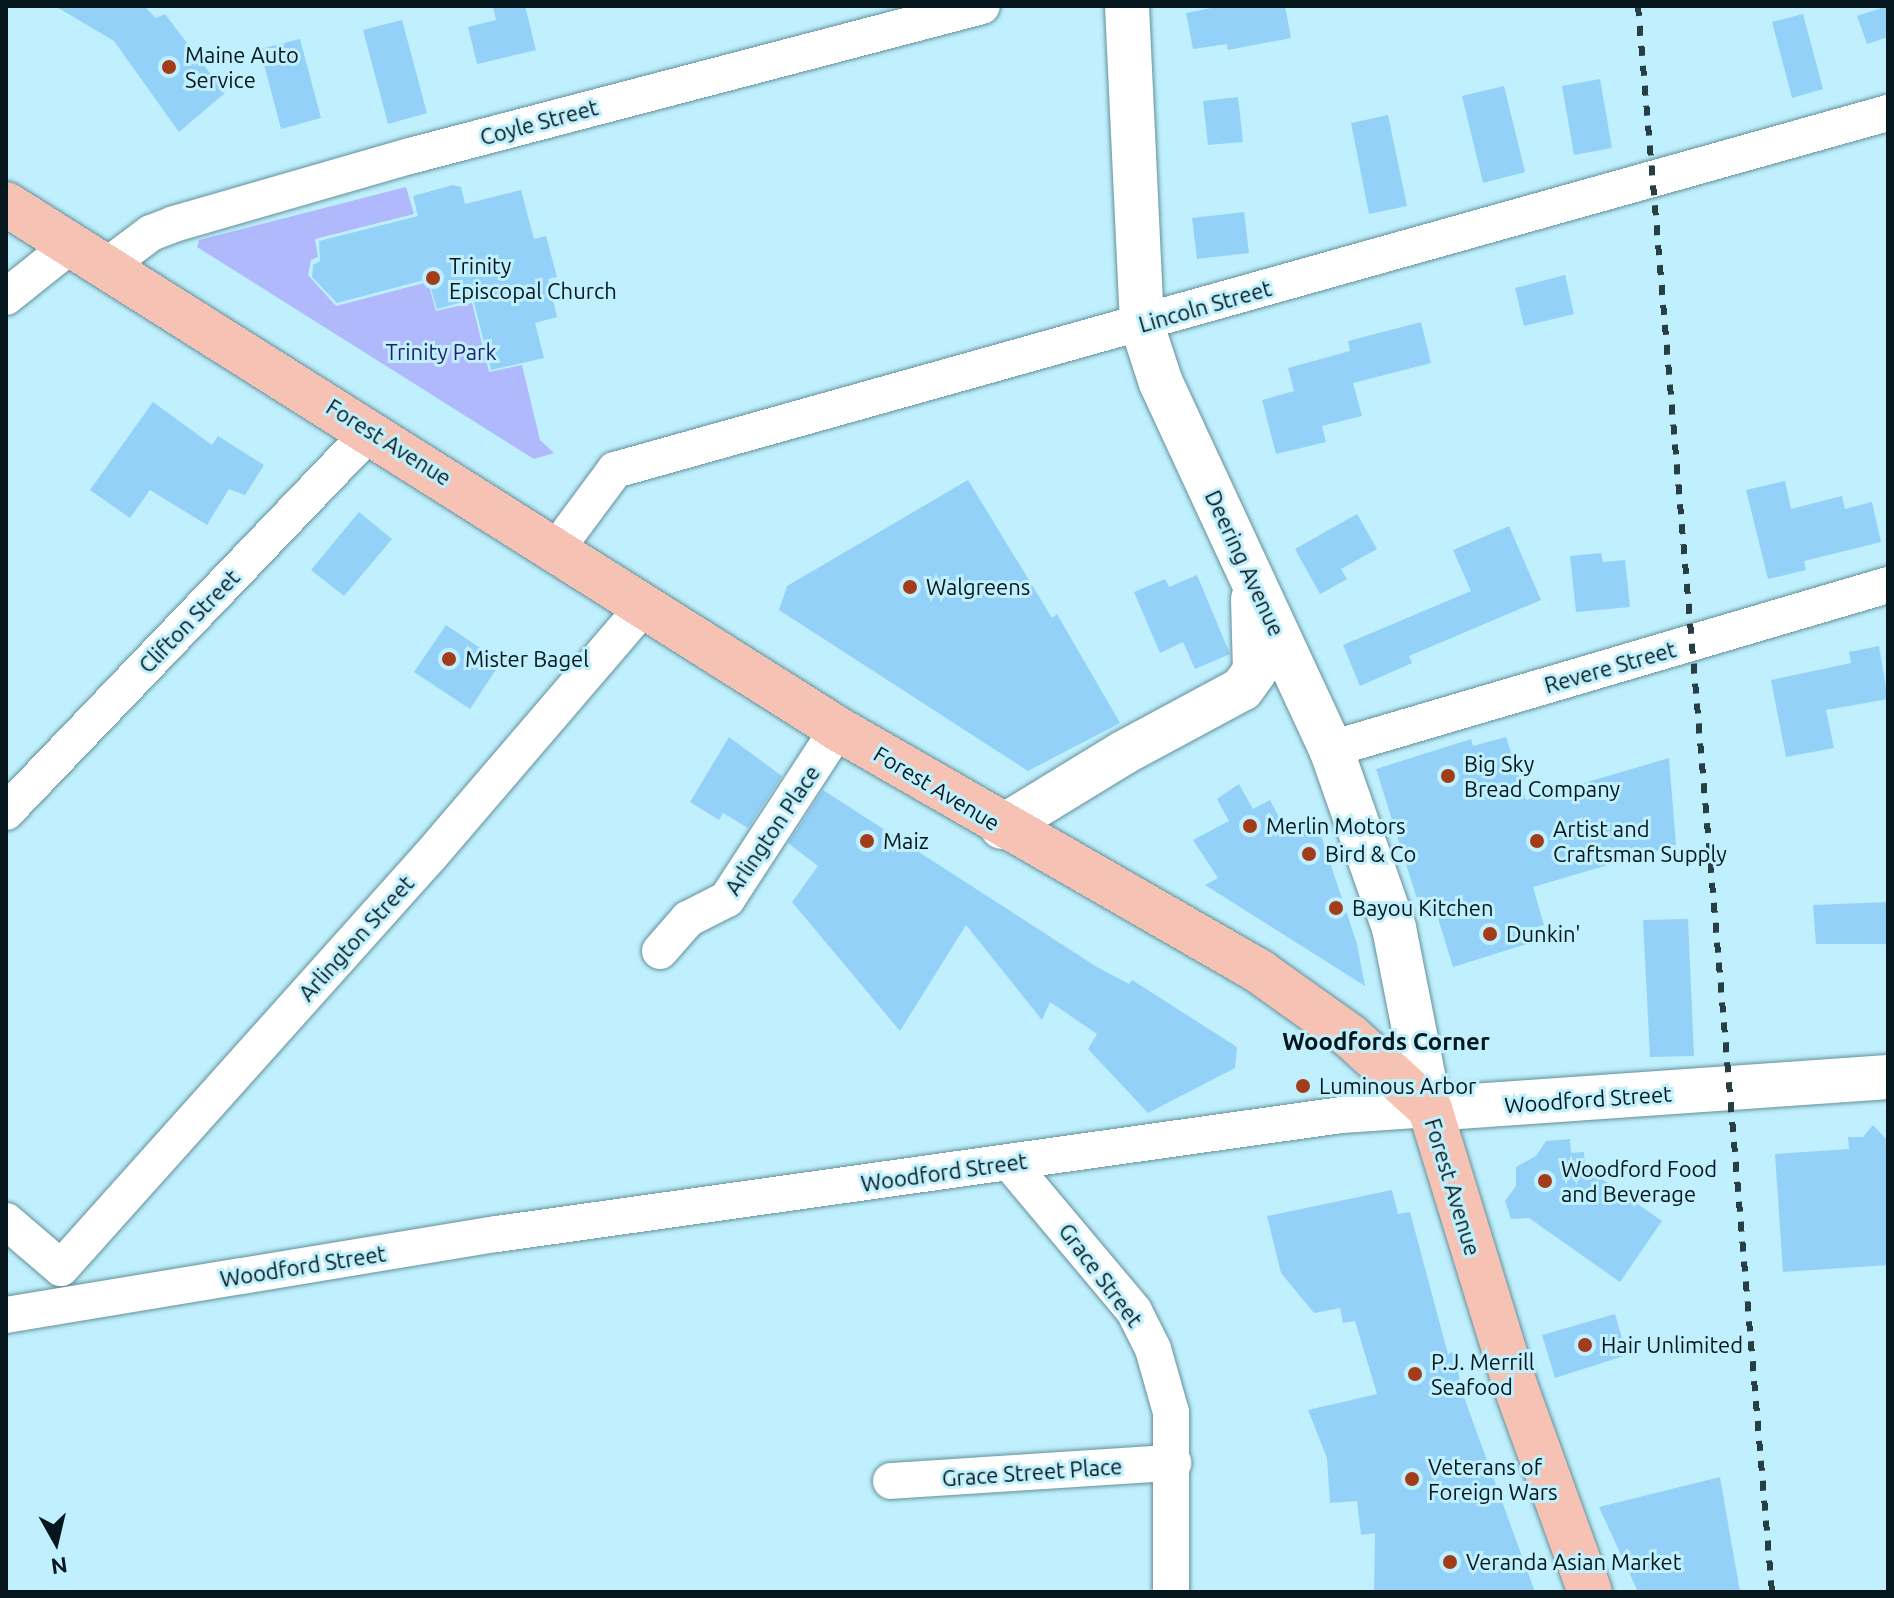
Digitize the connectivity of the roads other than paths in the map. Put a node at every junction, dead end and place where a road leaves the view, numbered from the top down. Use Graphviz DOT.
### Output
graph roads {
  1 [pos="982,6"];
  2 [pos="1127,6"];
  3 [pos="1888,113"];
  4 [pos="6,204"];
  5 [pos="89,256"];
  6 [pos="6,297"];
  7 [pos="1142,325"];
  8 [pos="371,431"];
  9 [pos="557,548"];
  10 [pos="1250,577"];
  11 [pos="1888,585"];
  12 [pos="646,604"];
  13 [pos="1242,689"];
  14 [pos="838,729"];
  15 [pos="1324,731"];
  16 [pos="6,812"];
  17 [pos="1002,827"];
  18 [pos="660,951"];
  19 [pos="1888,1077"];
  20 [pos="1430,1109"];
  21 [pos="1010,1163"];
  22 [pos="6,1221"];
  23 [pos="61,1268"];
  24 [pos="70,1306"];
  25 [pos="6,1315"];
  26 [pos="1173,1463"];
  27 [pos="891,1481"];
  28 [pos="1171,1592"];
  29 [pos="1590,1592"];
  1 -- 5 [label="street, Coyle Street"];
  2 -- 7 [label="main road, Deering Avenue"];
  3 -- 7 [label="street, Lincoln Street"];
  4 -- 5 [label="highway, Forest Avenue"];
  5 -- 6 [label="street, Coyle Street"];
  5 -- 8 [label="highway, Forest Avenue"];
  7 -- 9 [label="street, Lincoln Street"];
  7 -- 10 [label="main road, Deering Avenue"];
  8 -- 9 [label="highway, Forest Avenue"];
  8 -- 16 [label="street, Clifton Street"];
  9 -- 12 [label="highway, Forest Avenue"];
  10 -- 13 [label="main road"];
  10 -- 15 [label="main road, Deering Avenue"];
  11 -- 15 [label="street, Revere Street"];
  12 -- 14 [label="highway, Forest Avenue"];
  12 -- 23 [label="street, Arlington Street"];
  13 -- 15 [label="main road"];
  13 -- 17 [label="main road"];
  14 -- 17 [label="highway, Forest Avenue"];
  14 -- 18 [label="street, Arlington Place"];
  15 -- 20 [label="main road, Deering Avenue"];
  17 -- 20 [label="highway, Forest Avenue"];
  19 -- 20 [label="main road, Woodford Street"];
  20 -- 21 [label="street, Woodford Street"];
  20 -- 29 [label="highway, Forest Avenue"];
  21 -- 24 [label="street, Woodford Street"];
  21 -- 26 [label="street, Grace Street"];
  22 -- 23 [label="street"];
  23 -- 24 [label="street"];
  24 -- 25 [label="street, Woodford Street"];
  26 -- 27 [label="street, Grace Street Place"];
  26 -- 28 [label="street, Grace Street"];
}
